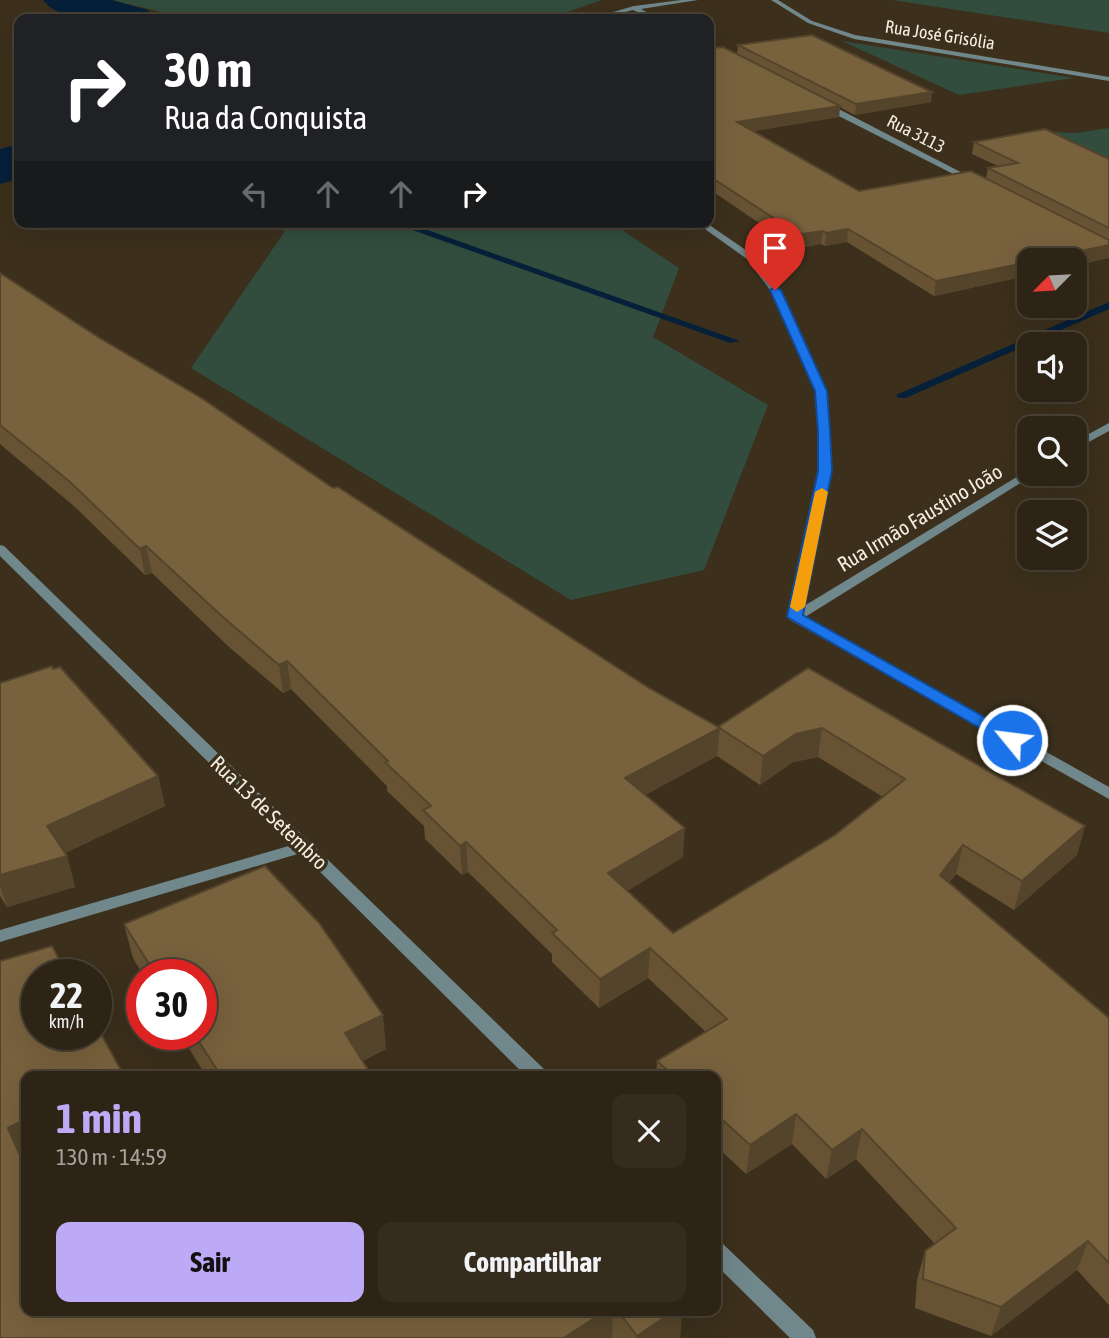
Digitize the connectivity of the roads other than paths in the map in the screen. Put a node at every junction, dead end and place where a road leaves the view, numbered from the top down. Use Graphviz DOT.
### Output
graph roads {
  1 [pos="695,0"];
  2 [pos="774,0"];
  3 [pos="634,8"];
  4 [pos="611,14"];
  5 [pos="646,14"];
  6 [pos="1109,79"];
  7 [pos="818,102"];
  8 [pos="988,188"];
  9 [pos="708,228"];
  10 [pos="1109,426"];
  11 [pos="1087,439"];
  12 [pos="1017,482"];
  13 [pos="0,549"];
  14 [pos="795,617"];
  15 [pos="1109,794"];
  16 [pos="303,847"];
  17 [pos="0,936"];
  18 [pos="533,1071"];
  19 [pos="721,1256"];
  20 [pos="804,1338"];
  1 -- 3 [label="street"];
  2 -- 6 [label="street, Rua José Grisólia"];
  3 -- 4 [label="street"];
  3 -- 5 [label="street"];
  7 -- 8 [label="street, Rua 3113"];
  9 -- 14 [label="street"];
  10 -- 11 [label="street"];
  12 -- 14 [label="street, Rua Irmão Faustino João"];
  13 -- 16 [label="street, Rua 13 de Setembro"];
  14 -- 15 [label="street"];
  16 -- 17 [label="street"];
  16 -- 18 [label="street, Rua 13 de Setembro"];
  19 -- 20 [label="street"];
}
